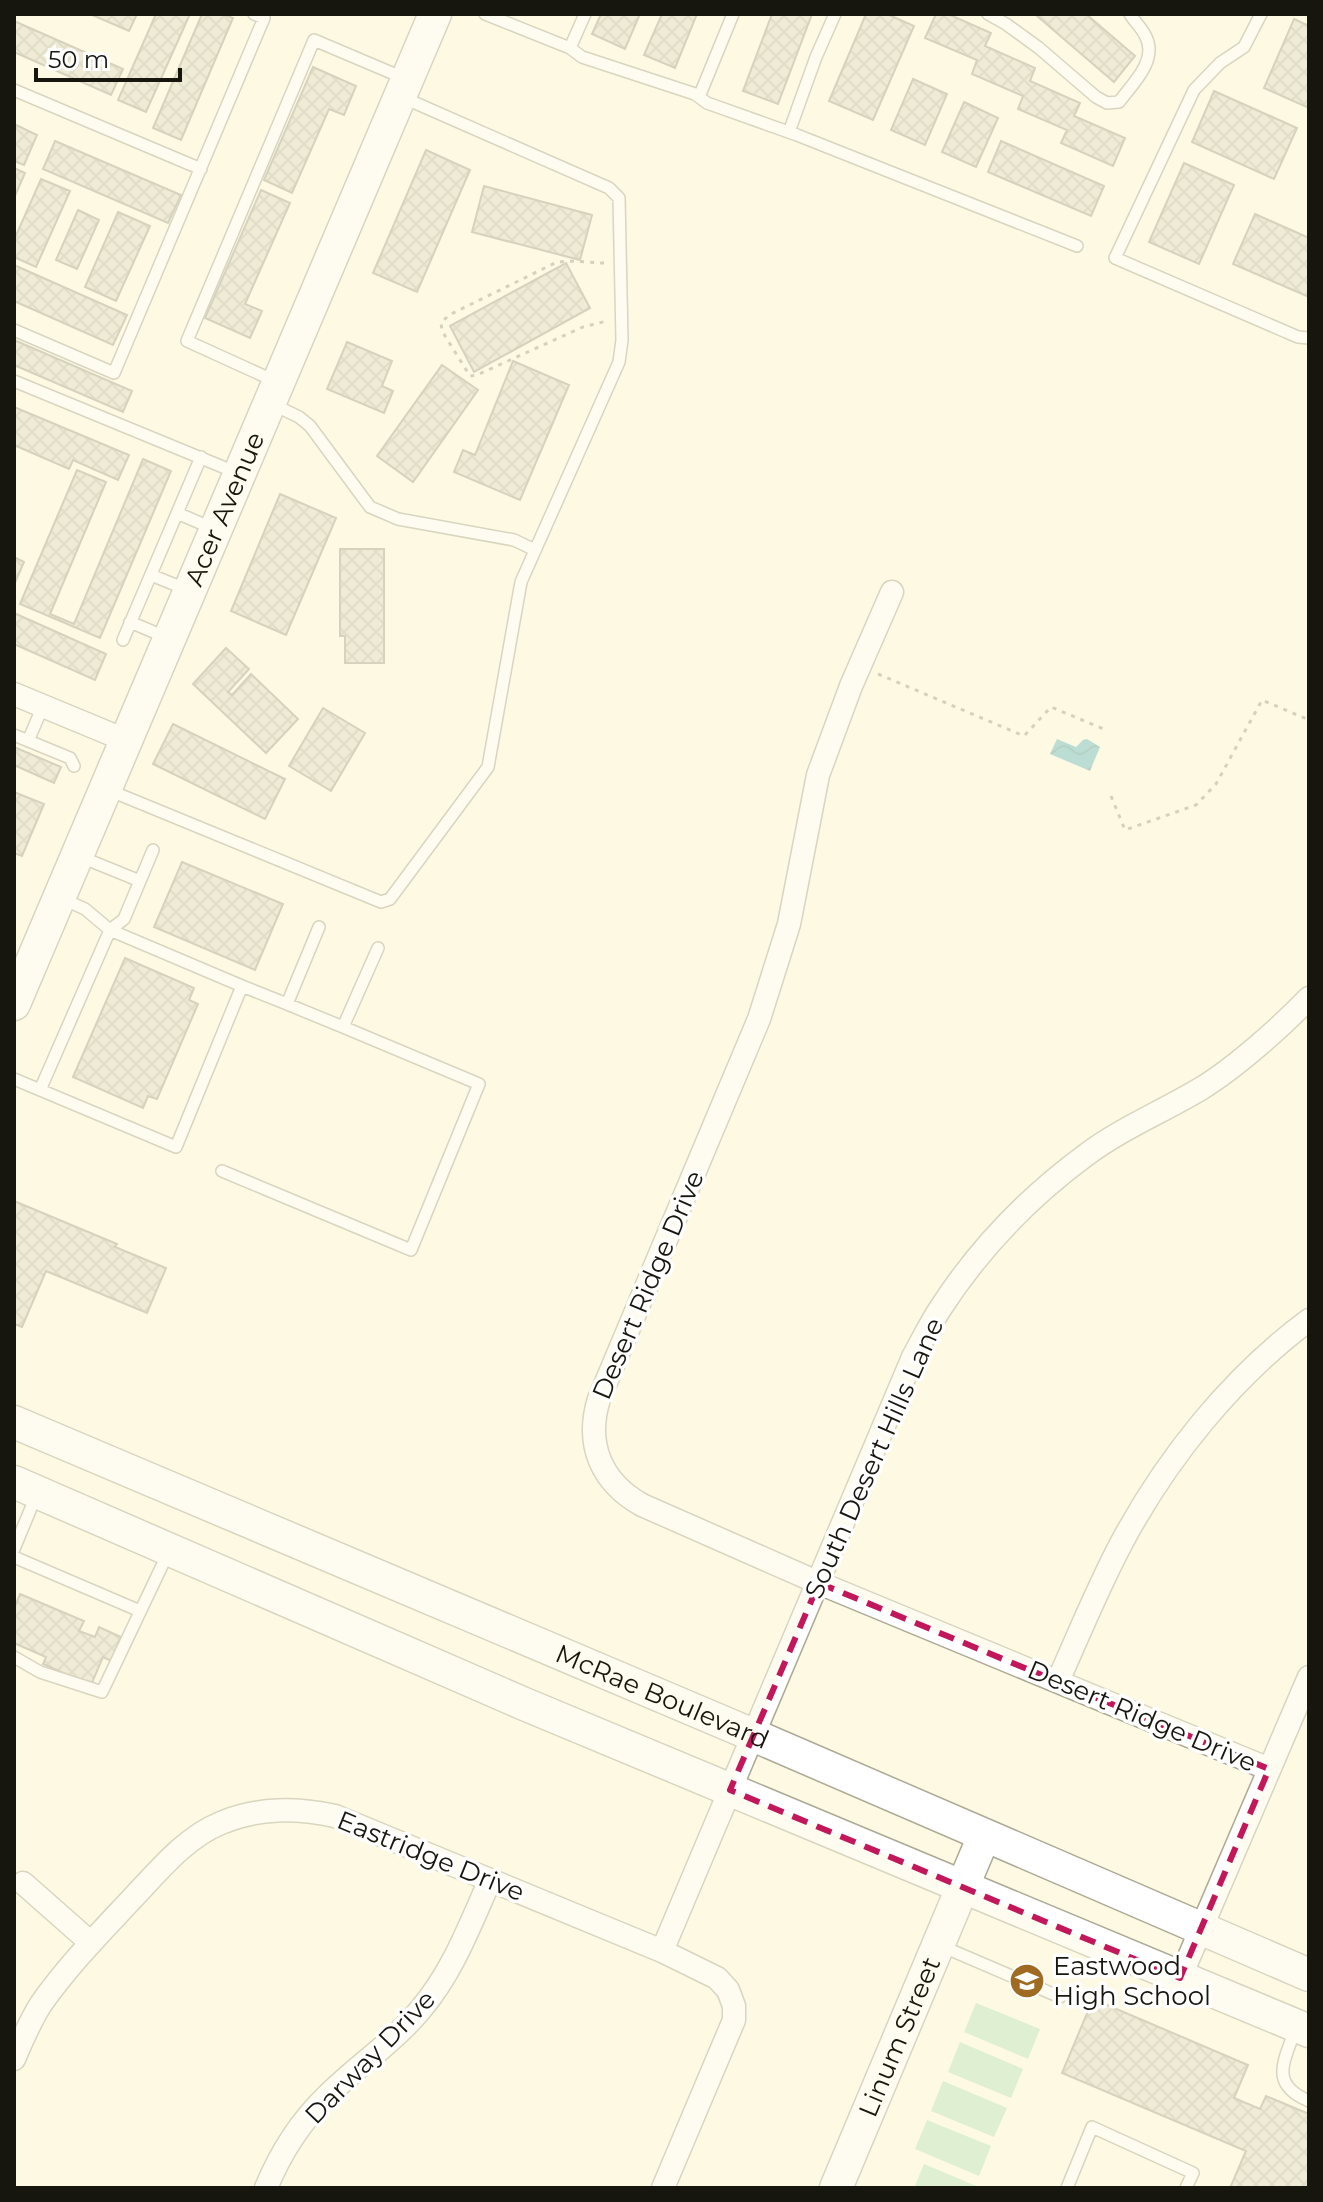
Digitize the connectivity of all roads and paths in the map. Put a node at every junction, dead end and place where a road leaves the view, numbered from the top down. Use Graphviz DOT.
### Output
graph roads {
  1 [pos="254,14"];
  2 [pos="435,14"];
  3 [pos="485,14"];
  4 [pos="585,14"];
  5 [pos="733,14"];
  6 [pos="835,14"];
  7 [pos="988,14"];
  8 [pos="1130,14"];
  9 [pos="1261,14"];
  10 [pos="570,48"];
  11 [pos="403,88"];
  12 [pos="14,90"];
  13 [pos="699,97"];
  14 [pos="789,132"];
  15 [pos="201,169"];
  16 [pos="1077,246"];
  17 [pos="621,263"];
  18 [pos="622,318"];
  19 [pos="14,330"];
  20 [pos="1309,338"];
  21 [pos="14,381"];
  22 [pos="273,392"];
  23 [pos="201,457"];
  24 [pos="239,473"];
  25 [pos="177,513"];
  26 [pos="215,529"];
  27 [pos="535,550"];
  28 [pos="151,575"];
  29 [pos="189,591"];
  30 [pos="892,592"];
  31 [pos="130,622"];
  32 [pos="169,638"];
  33 [pos="123,640"];
  34 [pos="860,666"];
  35 [pos="14,694"];
  36 [pos="43,706"];
  37 [pos="1309,720"];
  38 [pos="1106,730"];
  39 [pos="14,735"];
  40 [pos="125,740"];
  41 [pos="28,741"];
  42 [pos="74,766"];
  43 [pos="105,789"];
  44 [pos="1111,796"];
  45 [pos="153,850"];
  46 [pos="77,855"];
  47 [pos="140,881"];
  48 [pos="60,897"];
  49 [pos="319,927"];
  50 [pos="110,930"];
  51 [pos="378,948"];
  52 [pos="242,986"];
  53 [pos="1309,998"];
  54 [pos="14,1004"];
  55 [pos="287,1004"];
  56 [pos="343,1027"];
  57 [pos="14,1079"];
  58 [pos="40,1090"];
  59 [pos="222,1171"];
  60 [pos="1309,1320"];
  61 [pos="14,1422"];
  62 [pos="26,1487"];
  63 [pos="14,1549"];
  64 [pos="169,1549"];
  65 [pos="14,1557"];
  66 [pos="819,1583"];
  67 [pos="140,1611"];
  68 [pos="14,1657"];
  69 [pos="1309,1677"];
  70 [pos="1058,1681"];
  71 [pos="753,1735"];
  72 [pos="1269,1769"];
  73 [pos="730,1790"];
  74 [pos="984,1836"];
  75 [pos="490,1880"];
  76 [pos="23,1883"];
  77 [pos="962,1887"];
  78 [pos="1201,1929"];
  79 [pos="91,1943"];
  80 [pos="938,1944"];
  81 [pos="662,1951"];
  82 [pos="1309,1975"];
  83 [pos="1180,1978"];
  84 [pos="1060,1997"];
  85 [pos="1305,2018"];
  86 [pos="14,2059"];
  87 [pos="1309,2101"];
  88 [pos="266,2188"];
  89 [pos="663,2188"];
  90 [pos="836,2188"];
  91 [pos="1067,2188"];
  92 [pos="1186,2188"];
  1 -- 15 [label="lane"];
  2 -- 11 [label="main road, Acer Avenue"];
  3 -- 10 [label="lane"];
  4 -- 10 [label="lane"];
  5 -- 13 [label="lane"];
  6 -- 14 [label="lane"];
  7 -- 8 [label="lane"];
  9 -- 20 [label="lane"];
  10 -- 13 [label="lane"];
  11 -- 17 [label="lane"];
  11 -- 22 [label="main road, Acer Avenue"];
  11 -- 22 [label="lane"];
  12 -- 15 [label="lane"];
  13 -- 14 [label="lane"];
  14 -- 16 [label="lane"];
  15 -- 19 [label="lane"];
  17 -- 18 [label="lane"];
  17 -- 18 [label="path"];
  18 -- 27 [label="lane"];
  21 -- 23 [label="lane"];
  22 -- 24 [label="main road, Acer Avenue"];
  22 -- 27 [label="lane"];
  23 -- 24 [label="lane"];
  23 -- 25 [label="lane"];
  24 -- 26 [label="main road, Acer Avenue"];
  25 -- 26 [label="lane"];
  25 -- 28 [label="lane"];
  26 -- 29 [label="main road, Acer Avenue"];
  27 -- 43 [label="lane"];
  28 -- 29 [label="lane"];
  28 -- 31 [label="lane"];
  29 -- 32 [label="main road, Acer Avenue"];
  30 -- 34 [label="street, Desert Ridge Drive"];
  31 -- 32 [label="lane"];
  31 -- 33 [label="lane"];
  32 -- 40 [label="main road, Acer Avenue"];
  34 -- 38 [label="path"];
  34 -- 66 [label="street, Desert Ridge Drive"];
  35 -- 36 [label="street"];
  36 -- 40 [label="street"];
  36 -- 41 [label="lane"];
  37 -- 44 [label="path"];
  39 -- 41 [label="lane"];
  40 -- 43 [label="main road, Acer Avenue"];
  41 -- 42 [label="lane"];
  43 -- 46 [label="main road, Acer Avenue"];
  45 -- 47 [label="lane"];
  46 -- 47 [label="lane"];
  46 -- 48 [label="main road, Acer Avenue"];
  47 -- 50 [label="lane"];
  48 -- 50 [label="lane"];
  48 -- 54 [label="main road, Acer Avenue"];
  49 -- 55 [label="lane"];
  50 -- 52 [label="lane"];
  50 -- 58 [label="lane"];
  51 -- 56 [label="lane"];
  52 -- 55 [label="lane"];
  52 -- 58 [label="lane"];
  53 -- 66 [label="street, South Desert Hills Lane"];
  55 -- 56 [label="lane"];
  56 -- 59 [label="lane"];
  57 -- 58 [label="lane"];
  60 -- 70 [label="street"];
  61 -- 71 [label="main road, McRae Boulevard"];
  62 -- 63 [label="lane"];
  62 -- 64 [label="main road"];
  64 -- 67 [label="lane"];
  64 -- 73 [label="main road"];
  65 -- 67 [label="lane"];
  66 -- 70 [label="street, Desert Ridge Drive"];
  66 -- 71 [label="street, South Desert Hills Lane"];
  67 -- 68 [label="lane"];
  69 -- 72 [label="street"];
  70 -- 72 [label="street, Desert Ridge Drive"];
  71 -- 73 [label="street, South Desert Hills Lane"];
  71 -- 74 [label="main road, McRae Boulevard"];
  72 -- 78 [label="street"];
  73 -- 77 [label="main road"];
  73 -- 81 [label="street, South Desert Hills Lane"];
  74 -- 77 [label="main road, Linum Street"];
  74 -- 78 [label="main road, McRae Boulevard"];
  75 -- 79 [label="street, Eastridge Drive"];
  75 -- 81 [label="street, Eastridge Drive"];
  75 -- 88 [label="street, Darway Drive"];
  76 -- 79 [label="street"];
  77 -- 80 [label="main road, Linum Street"];
  77 -- 83 [label="main road"];
  78 -- 82 [label="main road, McRae Boulevard"];
  78 -- 83 [label="street"];
  79 -- 86 [label="street, Eastridge Drive"];
  80 -- 84 [label="lane"];
  80 -- 90 [label="main road, Linum Street"];
  81 -- 89 [label="street, Eastridge Drive"];
  83 -- 85 [label="main road"];
  85 -- 87 [label="lane"];
  91 -- 92 [label="lane"];
}
